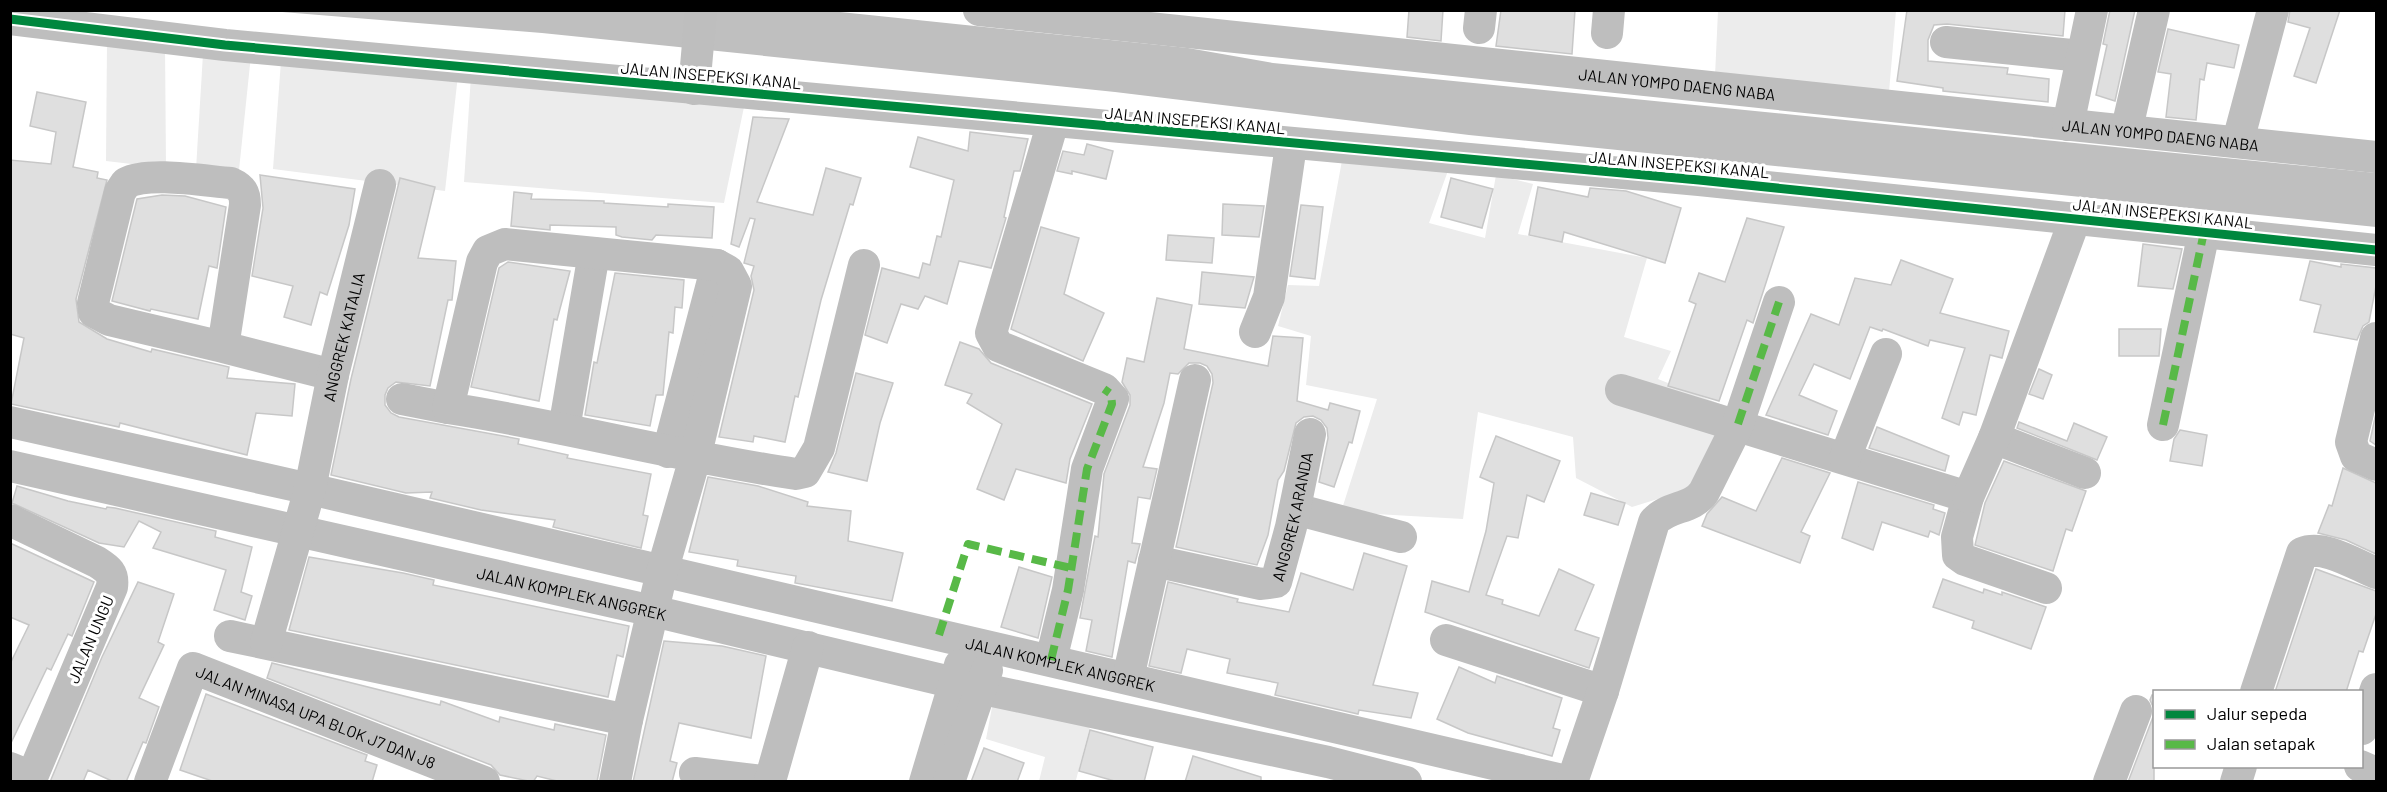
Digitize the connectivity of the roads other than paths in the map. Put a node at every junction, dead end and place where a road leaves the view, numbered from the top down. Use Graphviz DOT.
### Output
graph roads {
  1 [pos="701,10"];
  2 [pos="979,10"];
  3 [pos="2092,10"];
  4 [pos="2154,10"];
  5 [pos="2273,10"];
  6 [pos="10,19"];
  7 [pos="1946,42"];
  8 [pos="2081,56"];
  9 [pos="694,89"];
  10 [pos="1053,122"];
  11 [pos="2068,124"];
  12 [pos="2127,128"];
  13 [pos="2238,141"];
  14 [pos="1291,144"];
  15 [pos="2376,156"];
  16 [pos="380,184"];
  17 [pos="2075,219"];
  18 [pos="2204,232"];
  19 [pos="2376,250"];
  20 [pos="594,253"];
  21 [pos="864,265"];
  22 [pos="1779,302"];
  23 [pos="1255,332"];
  24 [pos="2376,338"];
  25 [pos="223,347"];
  26 [pos="1886,354"];
  27 [pos="333,375"];
  28 [pos="1194,380"];
  29 [pos="1621,390"];
  30 [pos="402,399"];
  31 [pos="448,408"];
  32 [pos="10,423"];
  33 [pos="1738,424"];
  34 [pos="2163,425"];
  35 [pos="564,429"];
  36 [pos="1310,434"];
  37 [pos="1994,438"];
  38 [pos="682,455"];
  39 [pos="1845,458"];
  40 [pos="2376,465"];
  41 [pos="10,466"];
  42 [pos="2085,473"];
  43 [pos="310,489"];
  44 [pos="1968,497"];
  45 [pos="1295,509"];
  46 [pos="10,520"];
  47 [pos="298,530"];
  48 [pos="1401,537"];
  49 [pos="1154,561"];
  50 [pos="662,572"];
  51 [pos="2376,573"];
  52 [pos="2046,588"];
  53 [pos="653,611"];
  54 [pos="230,636"];
  55 [pos="1446,640"];
  56 [pos="266,643"];
  57 [pos="982,644"];
  58 [pos="808,647"];
  59 [pos="1051,660"];
  60 [pos="1128,678"];
  61 [pos="968,686"];
  62 [pos="2376,689"];
  63 [pos="2257,690"];
  64 [pos="1603,691"];
  65 [pos="2136,711"];
  66 [pos="627,720"];
  67 [pos="2363,724"];
  68 [pos="21,773"];
  69 [pos="695,773"];
  70 [pos="157,779"];
  71 [pos="770,781"];
  72 [pos="484,782"];
  73 [pos="615,782"];
  74 [pos="925,782"];
  75 [pos="949,782"];
  76 [pos="1406,782"];
  77 [pos="1571,782"];
  78 [pos="2109,782"];
  1 -- 9 [label="street"];
  2 -- 11 [label="street, JALAN YOMPO DAENG NABA"];
  3 -- 8 [label="street"];
  4 -- 12 [label="street"];
  5 -- 13 [label="street"];
  6 -- 9 [label="street, JALAN INSEPEKSI KANAL"];
  7 -- 8 [label="street"];
  8 -- 11 [label="street"];
  9 -- 10 [label="street, JALAN INSEPEKSI KANAL"];
  10 -- 14 [label="street, JALAN INSEPEKSI KANAL"];
  10 -- 59 [label="street"];
  11 -- 12 [label="street, JALAN YOMPO DAENG NABA"];
  12 -- 13 [label="street, JALAN YOMPO DAENG NABA"];
  13 -- 15 [label="street, JALAN YOMPO DAENG NABA"];
  14 -- 17 [label="street, JALAN INSEPEKSI KANAL"];
  14 -- 23 [label="street"];
  16 -- 27 [label="street, ANGGREK KATALIA"];
  17 -- 18 [label="street, JALAN INSEPEKSI KANAL"];
  17 -- 37 [label="street"];
  18 -- 19 [label="street, JALAN INSEPEKSI KANAL"];
  18 -- 34 [label="street"];
  20 -- 31 [label="street"];
  20 -- 35 [label="street"];
  20 -- 38 [label="street"];
  21 -- 38 [label="street"];
  22 -- 33 [label="street"];
  24 -- 40 [label="street"];
  25 -- 25 [label="street"];
  25 -- 27 [label="street"];
  26 -- 39 [label="street"];
  27 -- 43 [label="street, ANGGREK KATALIA"];
  28 -- 49 [label="street"];
  29 -- 33 [label="street"];
  30 -- 31 [label="street"];
  31 -- 35 [label="street"];
  32 -- 43 [label="street, JALAN KOMPLEK ANGGREK"];
  33 -- 39 [label="street"];
  33 -- 64 [label="street"];
  35 -- 38 [label="street"];
  36 -- 45 [label="street, ANGGREK ARANDA"];
  37 -- 42 [label="street"];
  37 -- 44 [label="street"];
  38 -- 50 [label="street"];
  39 -- 44 [label="street"];
  41 -- 47 [label="street, JALAN KOMPLEK ANGGREK"];
  43 -- 47 [label="street, ANGGREK KATALIA"];
  43 -- 50 [label="street, JALAN KOMPLEK ANGGREK"];
  44 -- 52 [label="street"];
  45 -- 48 [label="street"];
  45 -- 49 [label="street, ANGGREK ARANDA"];
  46 -- 68 [label="street, JALAN UNGU"];
  47 -- 53 [label="street, JALAN KOMPLEK ANGGREK"];
  47 -- 56 [label="street, ANGGREK KATALIA"];
  49 -- 60 [label="street"];
  50 -- 53 [label="street"];
  50 -- 57 [label="street, JALAN KOMPLEK ANGGREK"];
  51 -- 63 [label="street"];
  53 -- 58 [label="street, JALAN KOMPLEK ANGGREK"];
  53 -- 66 [label="street"];
  54 -- 56 [label="street"];
  55 -- 64 [label="street"];
  56 -- 66 [label="street"];
  57 -- 59 [label="street, JALAN KOMPLEK ANGGREK"];
  57 -- 61 [label="street"];
  58 -- 61 [label="street, JALAN KOMPLEK ANGGREK"];
  58 -- 71 [label="street"];
  59 -- 60 [label="street, JALAN KOMPLEK ANGGREK"];
  60 -- 77 [label="street, JALAN KOMPLEK ANGGREK"];
  61 -- 74 [label="street"];
  61 -- 75 [label="street"];
  61 -- 76 [label="street, JALAN KOMPLEK ANGGREK"];
  62 -- 67 [label="street"];
  64 -- 77 [label="street"];
  65 -- 78 [label="street"];
  66 -- 73 [label="street"];
  69 -- 71 [label="street"];
  70 -- 72 [label="street, JALAN MINASA UPA BLOK J7 DAN J8"];
}
